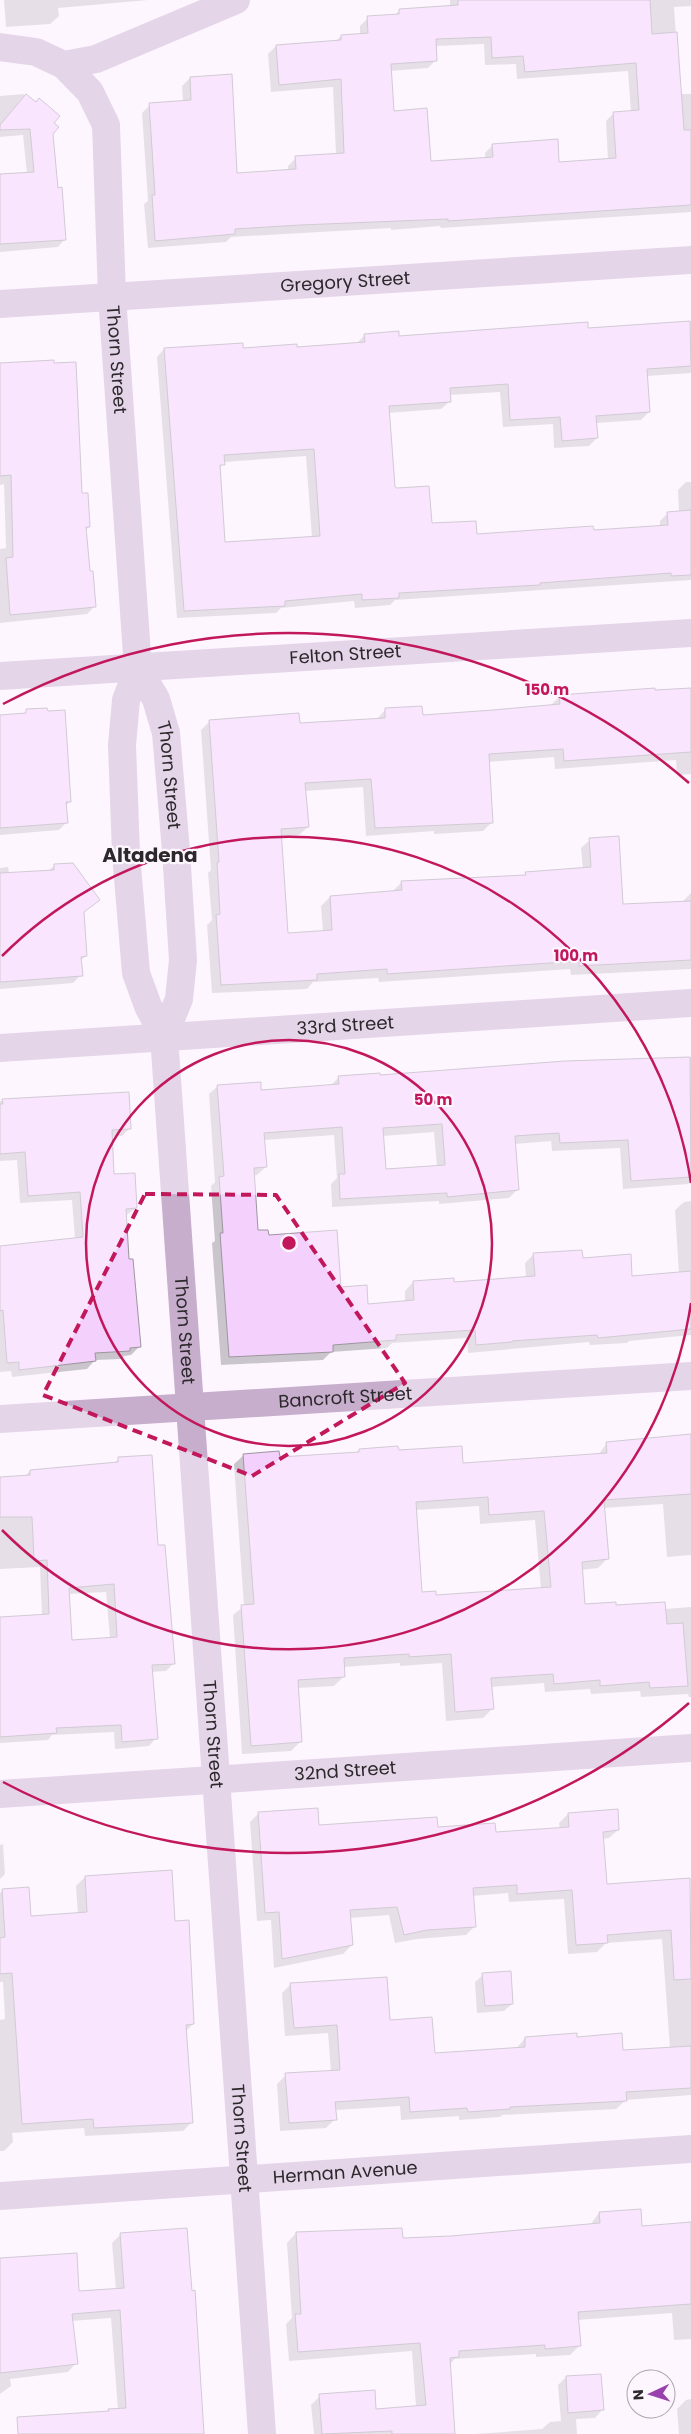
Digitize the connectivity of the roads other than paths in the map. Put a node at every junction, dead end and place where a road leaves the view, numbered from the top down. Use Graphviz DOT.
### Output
graph roads {
  1 [pos="236,0"];
  2 [pos="0,47"];
  3 [pos="64,65"];
  4 [pos="691,260"];
  5 [pos="112,296"];
  6 [pos="0,304"];
  7 [pos="691,633"];
  8 [pos="138,669"];
  9 [pos="0,676"];
  10 [pos="691,1002"];
  11 [pos="164,1036"];
  12 [pos="0,1048"];
  13 [pos="691,1376"];
  14 [pos="190,1408"];
  15 [pos="0,1420"];
  16 [pos="691,1748"];
  17 [pos="216,1780"];
  18 [pos="0,1794"];
  19 [pos="691,2149"];
  20 [pos="244,2179"];
  21 [pos="0,2196"];
  22 [pos="262,2434"];
  1 -- 3 [label="street"];
  2 -- 3 [label="street"];
  3 -- 5 [label="street, Thorn Street"];
  4 -- 5 [label="street, Gregory Street"];
  5 -- 6 [label="street, Gregory Street"];
  5 -- 8 [label="street, Thorn Street"];
  7 -- 8 [label="street, Felton Street"];
  8 -- 9 [label="street, Felton Street"];
  8 -- 11 [label="street, Thorn Street"];
  8 -- 11 [label="street, Thorn Street"];
  10 -- 11 [label="street, 33rd Street"];
  11 -- 12 [label="street, 33rd Street"];
  11 -- 14 [label="street, Thorn Street"];
  13 -- 14 [label="street, Bancroft Street"];
  14 -- 15 [label="street, Bancroft Street"];
  14 -- 17 [label="street, Thorn Street"];
  16 -- 17 [label="street, 32nd Street"];
  17 -- 18 [label="street, 32nd Street"];
  17 -- 20 [label="street, Thorn Street"];
  19 -- 20 [label="street, Herman Avenue"];
  20 -- 21 [label="street, Herman Avenue"];
  20 -- 22 [label="street, Thorn Street"];
}
